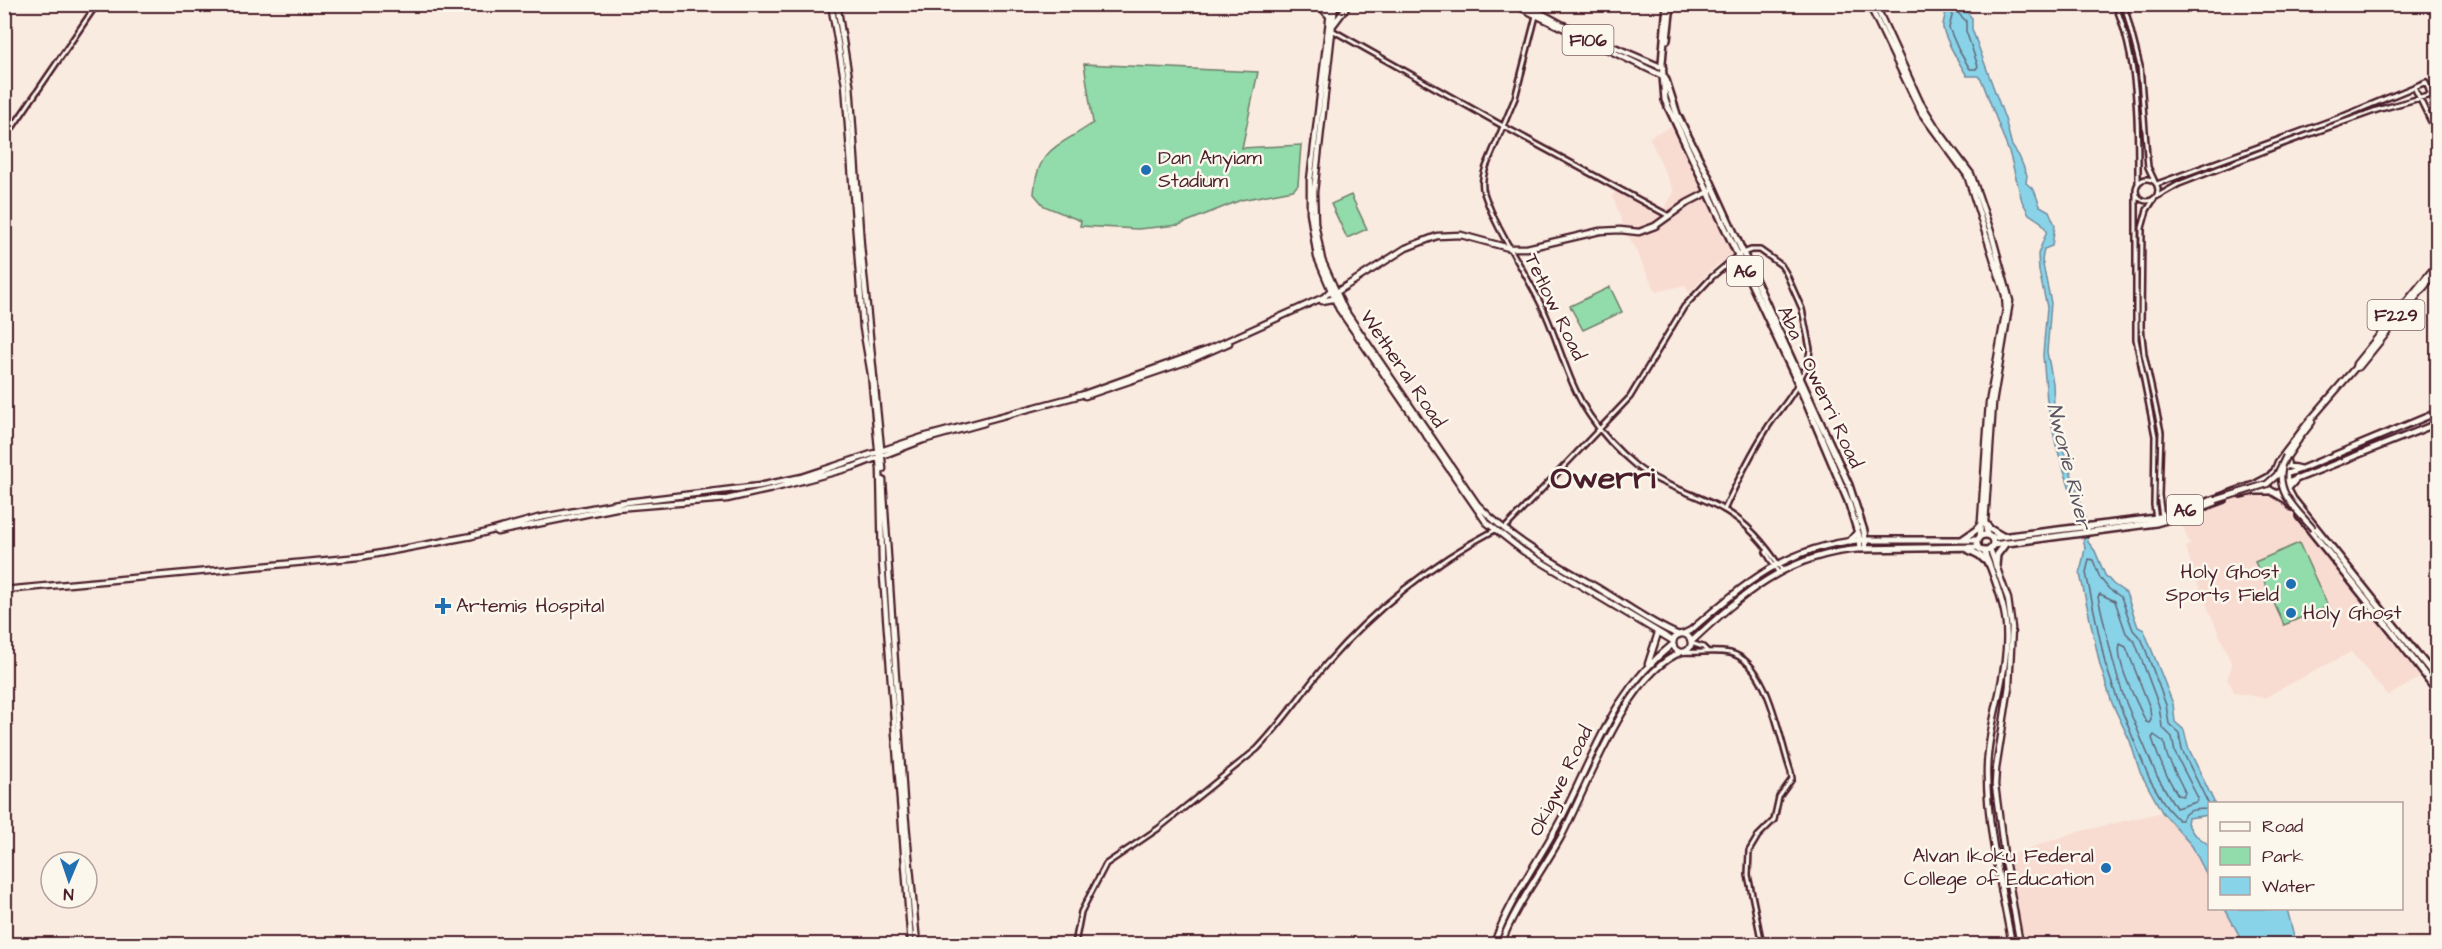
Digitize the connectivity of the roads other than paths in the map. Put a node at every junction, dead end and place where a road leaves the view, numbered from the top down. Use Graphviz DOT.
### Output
graph roads {
  1 [pos="97,4"];
  2 [pos="831,4"];
  3 [pos="837,4"];
  4 [pos="1318,4"];
  5 [pos="1333,4"];
  6 [pos="1349,4"];
  7 [pos="1514,4"];
  8 [pos="1524,4"];
  9 [pos="1539,4"];
  10 [pos="1669,4"];
  11 [pos="1869,4"];
  12 [pos="1875,4"];
  13 [pos="2115,4"];
  14 [pos="2124,4"];
  15 [pos="1537,14"];
  16 [pos="1330,17"];
  17 [pos="1331,28"];
  18 [pos="1664,68"];
  19 [pos="1664,77"];
  20 [pos="2414,87"];
  21 [pos="2431,95"];
  22 [pos="2419,100"];
  23 [pos="2438,115"];
  24 [pos="1503,126"];
  25 [pos="2438,136"];
  26 [pos="4,140"];
  27 [pos="2138,183"];
  28 [pos="2156,183"];
  29 [pos="1712,190"];
  30 [pos="2136,193"];
  31 [pos="2155,198"];
  32 [pos="1669,216"];
  33 [pos="1509,248"];
  34 [pos="1740,254"];
  35 [pos="2438,263"];
  36 [pos="2438,270"];
  37 [pos="861,274"];
  38 [pos="1333,294"];
  39 [pos="2364,358"];
  40 [pos="1799,380"];
  41 [pos="1800,398"];
  42 [pos="2438,412"];
  43 [pos="2313,419"];
  44 [pos="2438,423"];
  45 [pos="1601,429"];
  46 [pos="2300,438"];
  47 [pos="891,452"];
  48 [pos="2155,452"];
  49 [pos="2161,452"];
  50 [pos="881,454"];
  51 [pos="2287,457"];
  52 [pos="867,462"];
  53 [pos="882,469"];
  54 [pos="2301,470"];
  55 [pos="2285,472"];
  56 [pos="2271,474"];
  57 [pos="2296,479"];
  58 [pos="2287,485"];
  59 [pos="2269,491"];
  60 [pos="2277,494"];
  61 [pos="2291,496"];
  62 [pos="654,503"];
  63 [pos="1724,510"];
  64 [pos="2194,511"];
  65 [pos="2159,519"];
  66 [pos="1983,523"];
  67 [pos="1503,529"];
  68 [pos="1495,530"];
  69 [pos="1861,531"];
  70 [pos="1862,540"];
  71 [pos="1874,540"];
  72 [pos="1936,540"];
  73 [pos="1962,540"];
  74 [pos="2006,540"];
  75 [pos="1850,541"];
  76 [pos="1985,543"];
  77 [pos="1936,547"];
  78 [pos="1964,547"];
  79 [pos="1863,549"];
  80 [pos="2335,552"];
  81 [pos="1776,564"];
  82 [pos="1989,564"];
  83 [pos="1996,566"];
  84 [pos="1780,571"];
  85 [pos="4,590"];
  86 [pos="1659,633"];
  87 [pos="1681,635"];
  88 [pos="1673,642"];
  89 [pos="1691,643"];
  90 [pos="1707,651"];
  91 [pos="1683,652"];
  92 [pos="1646,668"];
  93 [pos="2438,680"];
  94 [pos="2438,692"];
  95 [pos="1521,896"];
  96 [pos="911,945"];
  97 [pos="917,945"];
  98 [pos="1075,945"];
  99 [pos="1494,945"];
  100 [pos="1501,945"];
  101 [pos="1762,945"];
  102 [pos="2012,945"];
  103 [pos="2020,945"];
  1 -- 26 [label="street"];
  2 -- 37 [label="main road"];
  3 -- 37 [label="main road"];
  4 -- 16 [label="main road"];
  5 -- 16 [label="main road, Wetheral Road"];
  5 -- 17 [label="main road, Wetheral Road"];
  6 -- 17 [label="main road"];
  7 -- 15 [label="main road, F106"];
  8 -- 15 [label="main road, F106"];
  9 -- 15 [label="street, Tetlow Road"];
  10 -- 18 [label="highway, Aba - Owerri Road / A6"];
  11 -- 66 [label="main road"];
  12 -- 66 [label="main road"];
  13 -- 27 [label="street"];
  14 -- 28 [label="street"];
  15 -- 18 [label="main road, F106"];
  15 -- 19 [label="main road, F106"];
  15 -- 24 [label="street, Tetlow Road"];
  16 -- 17 [label="main road, Wetheral Road"];
  17 -- 24 [label="street"];
  17 -- 38 [label="main road, Wetheral Road"];
  18 -- 19 [label="highway, Aba - Owerri Road / A6"];
  19 -- 29 [label="highway, Aba - Owerri Road / A6"];
  20 -- 21 [label="street"];
  20 -- 22 [label="street"];
  20 -- 28 [label="street"];
  21 -- 22 [label="street"];
  21 -- 23 [label="street"];
  22 -- 25 [label="street"];
  22 -- 31 [label="street"];
  24 -- 32 [label="street"];
  24 -- 33 [label="street, Tetlow Road"];
  27 -- 28 [label="street"];
  27 -- 30 [label="street"];
  28 -- 31 [label="street"];
  29 -- 32 [label="main road"];
  29 -- 34 [label="highway, Aba - Owerri Road / A6"];
  30 -- 31 [label="street"];
  30 -- 48 [label="street"];
  31 -- 49 [label="street"];
  32 -- 33 [label="main road"];
  33 -- 38 [label="main road"];
  33 -- 45 [label="street, Tetlow Road"];
  34 -- 40 [label="highway, Aba - Owerri Road / A6"];
  34 -- 40 [label="street"];
  34 -- 45 [label="street"];
  35 -- 39 [label="main road, F229"];
  36 -- 39 [label="main road, F229"];
  37 -- 50 [label="main road"];
  38 -- 47 [label="main road"];
  38 -- 50 [label="main road"];
  38 -- 67 [label="main road, Wetheral Road"];
  38 -- 68 [label="main road, Wetheral Road"];
  39 -- 43 [label="main road, F229"];
  40 -- 41 [label="highway, Aba - Owerri Road / A6"];
  40 -- 41 [label="street"];
  41 -- 63 [label="street"];
  41 -- 69 [label="highway, Aba - Owerri Road / A6"];
  42 -- 54 [label="main road"];
  43 -- 46 [label="main road"];
  43 -- 56 [label="main road"];
  44 -- 57 [label="main road"];
  45 -- 63 [label="street, Tetlow Road"];
  45 -- 67 [label="street"];
  46 -- 51 [label="main road"];
  46 -- 51 [label="main road"];
  47 -- 50 [label="main road"];
  47 -- 53 [label="main road"];
  48 -- 49 [label="street"];
  48 -- 65 [label="street"];
  49 -- 65 [label="street"];
  50 -- 52 [label="main road"];
  50 -- 53 [label="main road"];
  50 -- 62 [label="main road"];
  51 -- 54 [label="main road"];
  51 -- 55 [label="main road"];
  51 -- 64 [label="main road, bridge"];
  51 -- 80 [label="main road, bridge"];
  52 -- 53 [label="main road"];
  52 -- 62 [label="main road"];
  53 -- 96 [label="main road"];
  53 -- 97 [label="main road"];
  54 -- 55 [label="main road"];
  55 -- 56 [label="highway, A6"];
  55 -- 58 [label="highway"];
  56 -- 59 [label="highway"];
  56 -- 65 [label="highway, A6"];
  57 -- 58 [label="main road"];
  57 -- 61 [label="highway"];
  58 -- 60 [label="highway"];
  58 -- 61 [label="highway"];
  59 -- 60 [label="highway, A6"];
  59 -- 64 [label="highway, A6"];
  60 -- 94 [label="highway, A6"];
  61 -- 80 [label="highway"];
  62 -- 85 [label="main road"];
  63 -- 81 [label="street, Tetlow Road"];
  64 -- 65 [label="highway, A6"];
  65 -- 74 [label="highway, A6"];
  66 -- 73 [label="highway"];
  66 -- 74 [label="highway"];
  66 -- 76 [label="main road"];
  67 -- 87 [label="main road, Wetheral Road"];
  68 -- 86 [label="main road, Wetheral Road"];
  68 -- 98 [label="street"];
  69 -- 70 [label="highway, Aba - Owerri Road / A6"];
  69 -- 71 [label="highway, A6"];
  69 -- 75 [label="highway"];
  70 -- 71 [label="highway, A6"];
  70 -- 75 [label="main road"];
  70 -- 79 [label="highway, Aba - Owerri Road / A6"];
  71 -- 72 [label="highway, A6"];
  72 -- 73 [label="highway, A6"];
  72 -- 77 [label="highway"];
  73 -- 76 [label="highway, A6"];
  74 -- 76 [label="highway, A6"];
  74 -- 83 [label="highway"];
  75 -- 81 [label="main road"];
  76 -- 78 [label="highway, A6"];
  76 -- 82 [label="main road"];
  76 -- 83 [label="main road"];
  77 -- 78 [label="highway, A6"];
  77 -- 79 [label="highway, A6"];
  78 -- 82 [label="highway"];
  79 -- 84 [label="main road"];
  80 -- 93 [label="highway"];
  81 -- 84 [label="street, Tetlow Road"];
  81 -- 87 [label="main road"];
  82 -- 102 [label="main road"];
  83 -- 103 [label="main road"];
  84 -- 89 [label="main road"];
  86 -- 88 [label="main road, Wetheral Road"];
  86 -- 92 [label="main road"];
  87 -- 88 [label="main road"];
  87 -- 89 [label="main road"];
  88 -- 91 [label="main road"];
  88 -- 92 [label="main road, Okigwe Road"];
  89 -- 90 [label="street"];
  89 -- 91 [label="main road"];
  90 -- 91 [label="street"];
  90 -- 101 [label="street"];
  91 -- 95 [label="main road"];
  92 -- 95 [label="main road, Okigwe Road"];
  95 -- 99 [label="main road, Okigwe Road"];
  95 -- 100 [label="main road"];
}
